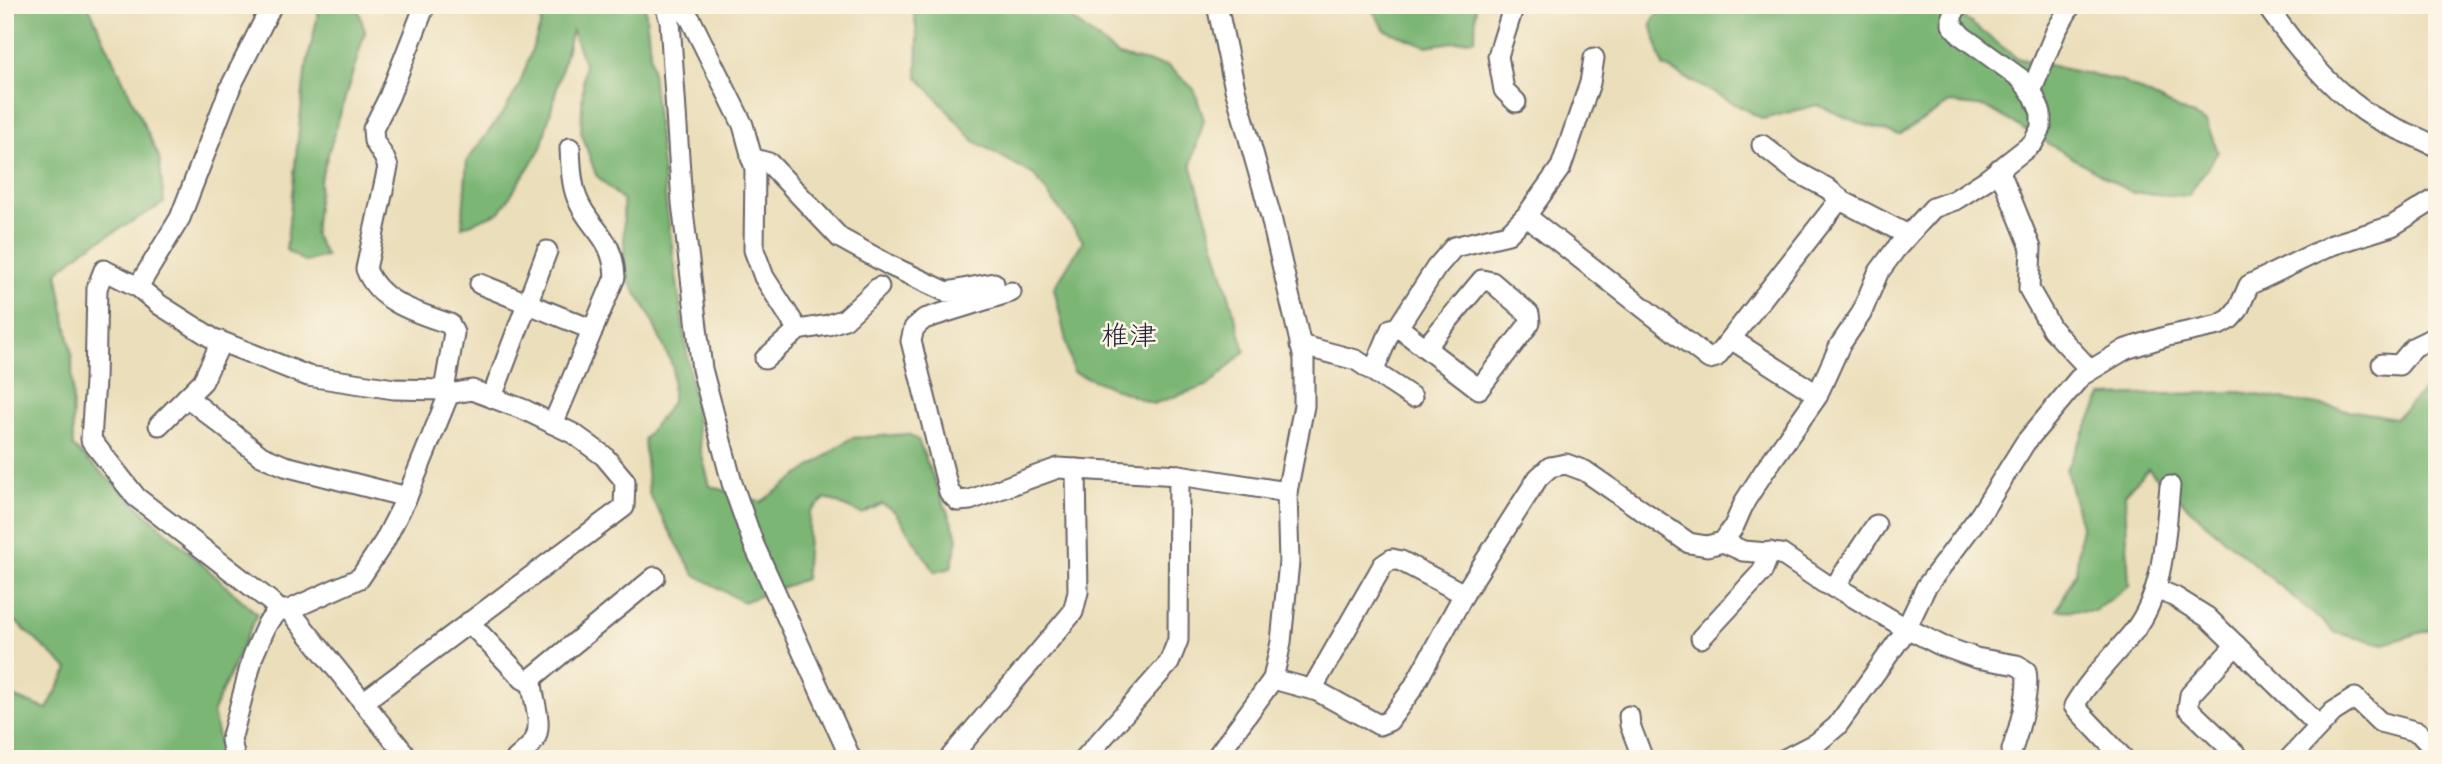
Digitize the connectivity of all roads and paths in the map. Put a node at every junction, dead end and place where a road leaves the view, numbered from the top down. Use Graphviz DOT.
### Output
graph roads {
  1 [pos="272,5"];
  2 [pos="425,5"];
  3 [pos="665,5"];
  4 [pos="680,5"];
  5 [pos="1217,5"];
  6 [pos="1514,5"];
  7 [pos="1958,5"];
  8 [pos="2071,5"];
  9 [pos="2266,5"];
  10 [pos="1594,58"];
  11 [pos="2031,92"];
  12 [pos="1516,102"];
  13 [pos="1762,145"];
  14 [pos="2437,147"];
  15 [pos="570,148"];
  16 [pos="751,158"];
  17 [pos="1999,169"];
  18 [pos="2437,198"];
  19 [pos="1840,199"];
  20 [pos="1526,216"];
  21 [pos="1908,235"];
  22 [pos="547,251"];
  23 [pos="480,284"];
  24 [pos="138,287"];
  25 [pos="879,287"];
  26 [pos="528,304"];
  27 [pos="1398,327"];
  28 [pos="593,330"];
  29 [pos="798,330"];
  30 [pos="2437,336"];
  31 [pos="1731,339"];
  32 [pos="221,342"];
  33 [pos="1300,345"];
  34 [pos="1426,347"];
  35 [pos="765,359"];
  36 [pos="2382,364"];
  37 [pos="1374,370"];
  38 [pos="2091,370"];
  39 [pos="447,392"];
  40 [pos="1818,395"];
  41 [pos="187,397"];
  42 [pos="492,397"];
  43 [pos="1412,397"];
  44 [pos="553,424"];
  45 [pos="159,425"];
  46 [pos="1076,469"];
  47 [pos="1179,475"];
  48 [pos="2170,486"];
  49 [pos="1287,492"];
  50 [pos="407,496"];
  51 [pos="1876,525"];
  52 [pos="1723,542"];
  53 [pos="1770,552"];
  54 [pos="655,577"];
  55 [pos="1834,588"];
  56 [pos="2156,589"];
  57 [pos="1464,594"];
  58 [pos="284,610"];
  59 [pos="469,622"];
  60 [pos="1907,628"];
  61 [pos="1701,638"];
  62 [pos="2236,645"];
  63 [pos="1273,679"];
  64 [pos="532,684"];
  65 [pos="1312,689"];
  66 [pos="363,702"];
  67 [pos="1629,716"];
  68 [pos="2319,726"];
  69 [pos="2012,750"];
  70 [pos="2437,752"];
  71 [pos="2121,758"];
  72 [pos="235,759"];
  73 [pos="409,759"];
  74 [pos="516,759"];
  75 [pos="850,759"];
  76 [pos="948,759"];
  77 [pos="1084,759"];
  78 [pos="1215,759"];
  79 [pos="1643,759"];
  80 [pos="1785,759"];
  81 [pos="2241,759"];
  82 [pos="2289,759"];
  1 -- 24 [label="street"];
  2 -- 39 [label="street"];
  3 -- 75 [label="street"];
  4 -- 16 [label="street"];
  5 -- 33 [label="street"];
  6 -- 12 [label="street"];
  7 -- 11 [label="street"];
  8 -- 11 [label="street"];
  9 -- 14 [label="street"];
  10 -- 20 [label="street"];
  11 -- 17 [label="street"];
  13 -- 19 [label="street"];
  15 -- 28 [label="street"];
  16 -- 29 [label="street"];
  16 -- 46 [label="street"];
  17 -- 21 [label="street"];
  17 -- 38 [label="street"];
  18 -- 38 [label="street"];
  19 -- 21 [label="street"];
  19 -- 31 [label="street"];
  20 -- 27 [label="street"];
  20 -- 31 [label="street"];
  21 -- 40 [label="street"];
  22 -- 26 [label="street"];
  23 -- 26 [label="street"];
  24 -- 32 [label="street"];
  24 -- 58 [label="street"];
  25 -- 29 [label="street"];
  26 -- 28 [label="street"];
  26 -- 42 [label="street"];
  27 -- 34 [label="street"];
  27 -- 37 [label="street"];
  28 -- 44 [label="street"];
  29 -- 35 [label="street"];
  30 -- 36 [label="street"];
  31 -- 40 [label="street"];
  32 -- 39 [label="street"];
  32 -- 41 [label="street"];
  33 -- 37 [label="street"];
  33 -- 49 [label="street"];
  34 -- 34 [label="street"];
  37 -- 43 [label="street"];
  38 -- 60 [label="street"];
  39 -- 42 [label="street"];
  39 -- 50 [label="street"];
  40 -- 52 [label="street"];
  41 -- 45 [label="street"];
  41 -- 50 [label="street"];
  42 -- 44 [label="street"];
  44 -- 59 [label="street"];
  46 -- 47 [label="street"];
  46 -- 76 [label="street"];
  47 -- 49 [label="street"];
  47 -- 77 [label="street"];
  48 -- 56 [label="street"];
  49 -- 63 [label="street"];
  50 -- 58 [label="street"];
  51 -- 55 [label="street"];
  52 -- 53 [label="street"];
  52 -- 57 [label="street"];
  53 -- 55 [label="street"];
  53 -- 61 [label="street"];
  54 -- 64 [label="street"];
  55 -- 60 [label="street"];
  56 -- 62 [label="street"];
  56 -- 71 [label="street"];
  57 -- 65 [label="street"];
  57 -- 65 [label="street"];
  58 -- 66 [label="street"];
  58 -- 72 [label="street"];
  59 -- 64 [label="street"];
  59 -- 66 [label="street"];
  60 -- 69 [label="street"];
  60 -- 80 [label="street"];
  62 -- 68 [label="street"];
  62 -- 81 [label="street"];
  63 -- 65 [label="street"];
  63 -- 78 [label="street"];
  64 -- 74 [label="street"];
  66 -- 73 [label="street"];
  67 -- 79 [label="street"];
  68 -- 70 [label="street"];
  68 -- 82 [label="street"];
}
